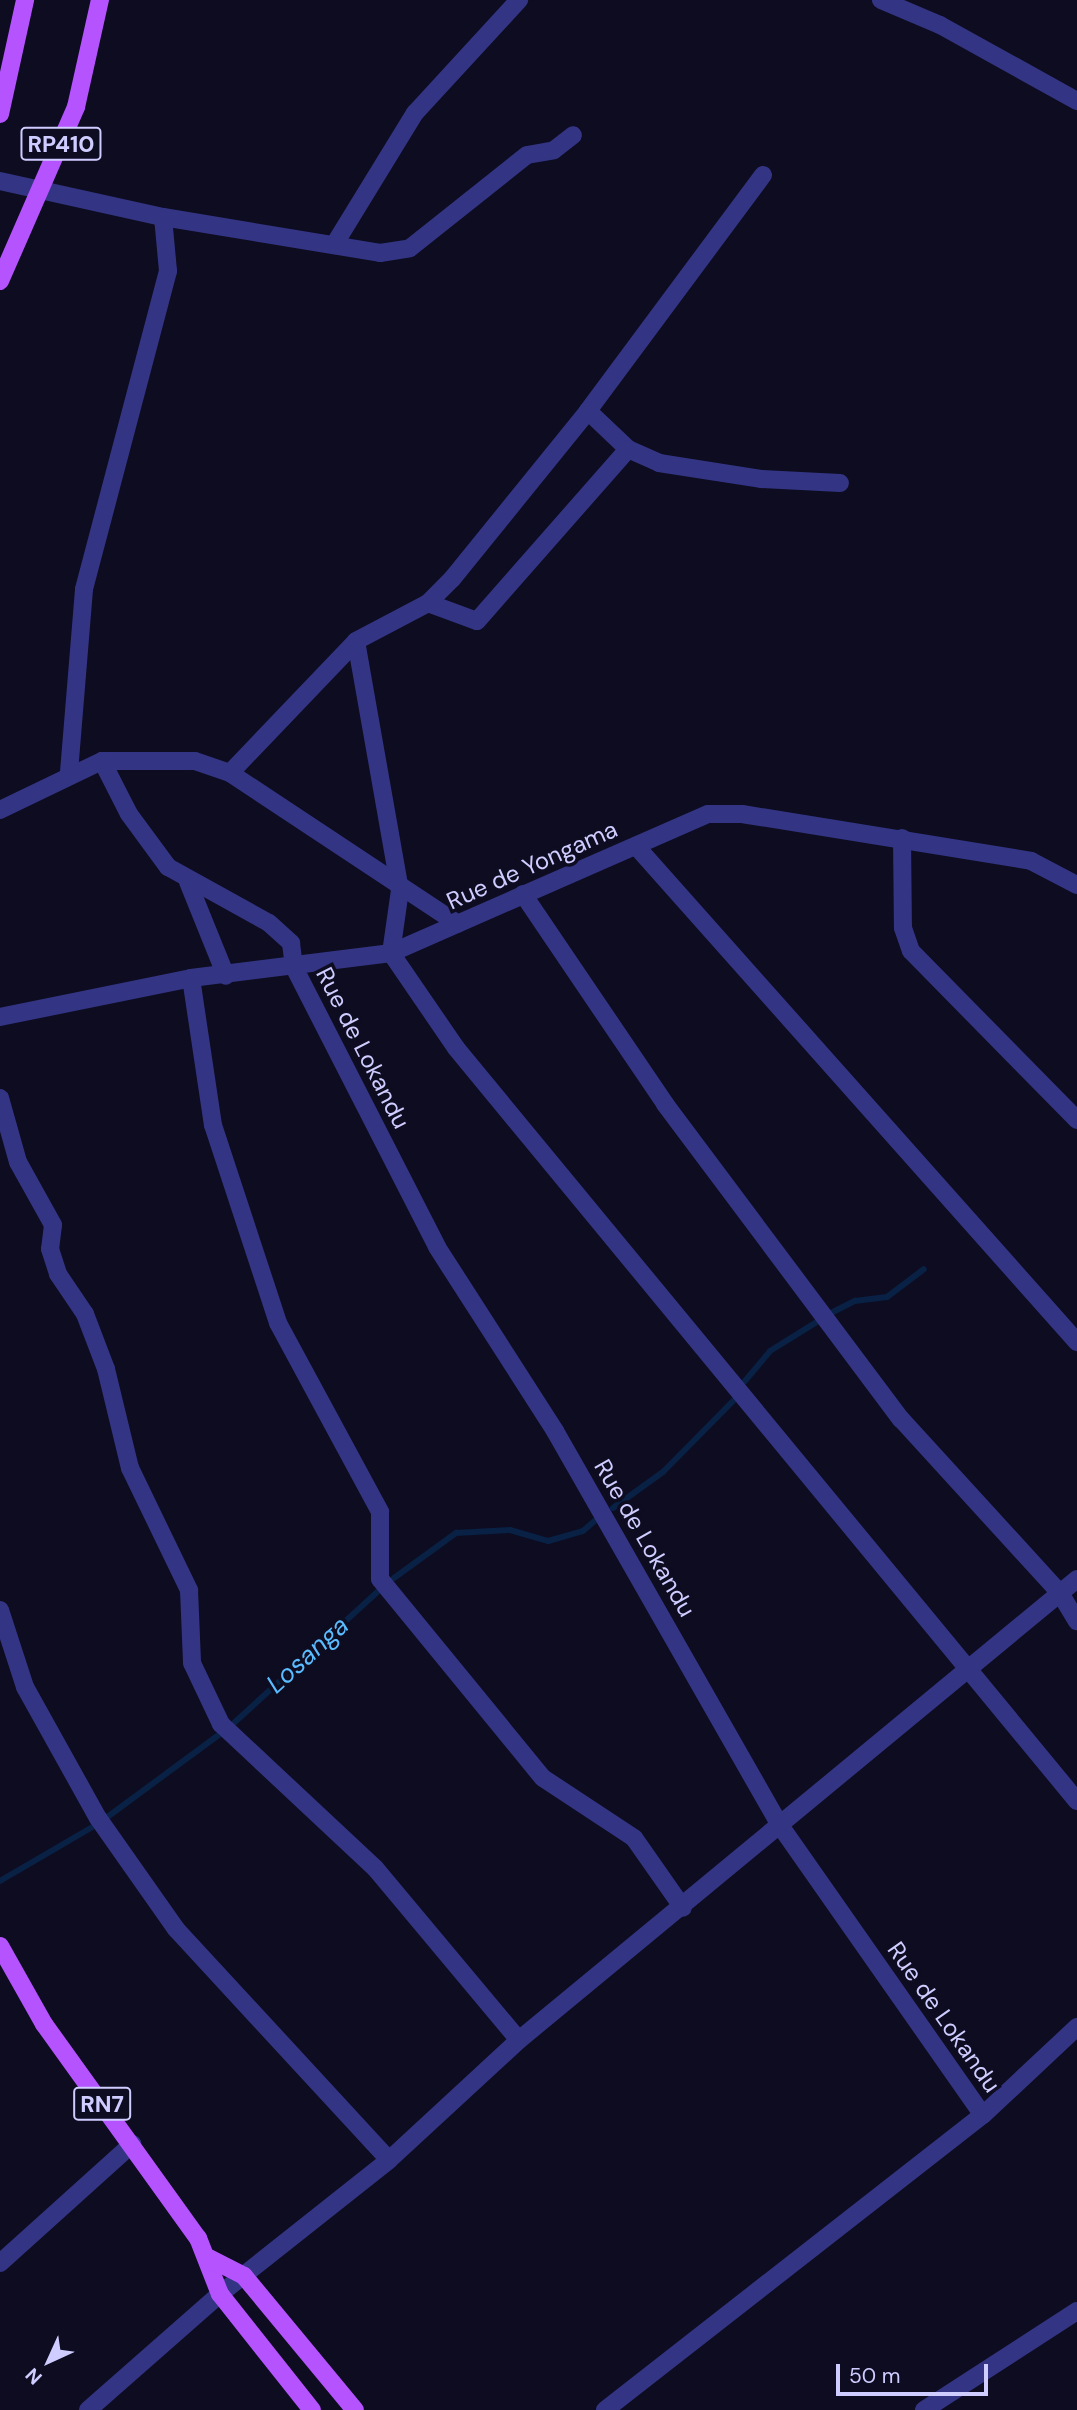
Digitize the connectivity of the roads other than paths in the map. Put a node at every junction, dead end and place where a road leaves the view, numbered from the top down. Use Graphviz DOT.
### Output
graph roads {
  1 [pos="25,0"];
  2 [pos="100,0"];
  3 [pos="519,0"];
  4 [pos="881,0"];
  5 [pos="1077,102"];
  6 [pos="0,114"];
  7 [pos="573,135"];
  8 [pos="763,175"];
  9 [pos="0,181"];
  10 [pos="44,187"];
  11 [pos="163,217"];
  12 [pos="334,245"];
  13 [pos="0,282"];
  14 [pos="587,411"];
  15 [pos="628,449"];
  16 [pos="840,483"];
  17 [pos="428,603"];
  18 [pos="356,641"];
  19 [pos="102,761"];
  20 [pos="69,772"];
  21 [pos="230,773"];
  22 [pos="0,810"];
  23 [pos="902,838"];
  24 [pos="636,846"];
  25 [pos="188,882"];
  26 [pos="1077,885"];
  27 [pos="400,890"];
  28 [pos="523,894"];
  29 [pos="458,924"];
  30 [pos="391,953"];
  31 [pos="294,967"];
  32 [pos="226,976"];
  33 [pos="191,978"];
  34 [pos="0,1017"];
  35 [pos="0,1098"];
  36 [pos="1077,1120"];
  37 [pos="1077,1342"];
  38 [pos="1077,1579"];
  39 [pos="1060,1593"];
  40 [pos="0,1610"];
  41 [pos="1077,1621"];
  42 [pos="969,1668"];
  43 [pos="1077,1801"];
  44 [pos="779,1824"];
  45 [pos="683,1908"];
  46 [pos="0,1946"];
  47 [pos="1077,2027"];
  48 [pos="519,2040"];
  49 [pos="983,2115"];
  50 [pos="132,2144"];
  51 [pos="389,2160"];
  52 [pos="209,2258"];
  53 [pos="0,2263"];
  54 [pos="244,2276"];
  55 [pos="220,2294"];
  56 [pos="1077,2311"];
  57 [pos="88,2410"];
  58 [pos="312,2410"];
  59 [pos="355,2410"];
  60 [pos="605,2410"];
  61 [pos="924,2410"];
  1 -- 6 [label="main road, RP410"];
  2 -- 10 [label="main road, RP410"];
  3 -- 12 [label="street"];
  4 -- 5 [label="street"];
  7 -- 12 [label="street"];
  8 -- 14 [label="street"];
  9 -- 10 [label="street"];
  10 -- 11 [label="street"];
  10 -- 13 [label="main road, RP410"];
  11 -- 12 [label="street"];
  11 -- 20 [label="street"];
  14 -- 15 [label="street"];
  14 -- 17 [label="street"];
  15 -- 16 [label="street"];
  15 -- 17 [label="street"];
  17 -- 18 [label="street"];
  18 -- 21 [label="street"];
  18 -- 27 [label="street"];
  19 -- 20 [label="street"];
  19 -- 21 [label="street"];
  19 -- 25 [label="street"];
  20 -- 22 [label="street"];
  21 -- 27 [label="street"];
  23 -- 24 [label="street, Rue de Yongama"];
  23 -- 26 [label="street, Rue de Yongama"];
  23 -- 36 [label="street"];
  24 -- 28 [label="street, Rue de Yongama"];
  24 -- 37 [label="street"];
  25 -- 31 [label="street, Rue de Lokandu"];
  25 -- 32 [label="street"];
  27 -- 29 [label="street"];
  27 -- 30 [label="street"];
  28 -- 29 [label="street, Rue de Yongama"];
  28 -- 39 [label="street"];
  29 -- 30 [label="street, Rue de Yongama"];
  30 -- 31 [label="street, Rue de Yongama"];
  30 -- 42 [label="street"];
  31 -- 32 [label="street, Rue de Yongama"];
  31 -- 44 [label="street, Rue de Lokandu"];
  32 -- 33 [label="street, Rue de Yongama"];
  33 -- 34 [label="street, Rue de Yongama"];
  33 -- 45 [label="street"];
  35 -- 48 [label="street"];
  38 -- 39 [label="street"];
  39 -- 41 [label="street"];
  39 -- 42 [label="street"];
  40 -- 51 [label="street"];
  42 -- 43 [label="street"];
  42 -- 44 [label="street"];
  44 -- 45 [label="street"];
  44 -- 49 [label="street, Rue de Lokandu"];
  45 -- 48 [label="street"];
  46 -- 50 [label="main road, RN7"];
  47 -- 49 [label="street"];
  48 -- 51 [label="street"];
  49 -- 60 [label="street"];
  50 -- 52 [label="main road, RN7"];
  50 -- 53 [label="street"];
  51 -- 54 [label="street"];
  52 -- 54 [label="main road, RN7"];
  52 -- 55 [label="main road, RN7"];
  54 -- 55 [label="street"];
  54 -- 59 [label="main road, RN7"];
  55 -- 57 [label="street"];
  55 -- 58 [label="main road, RN7"];
  56 -- 61 [label="street"];
}
